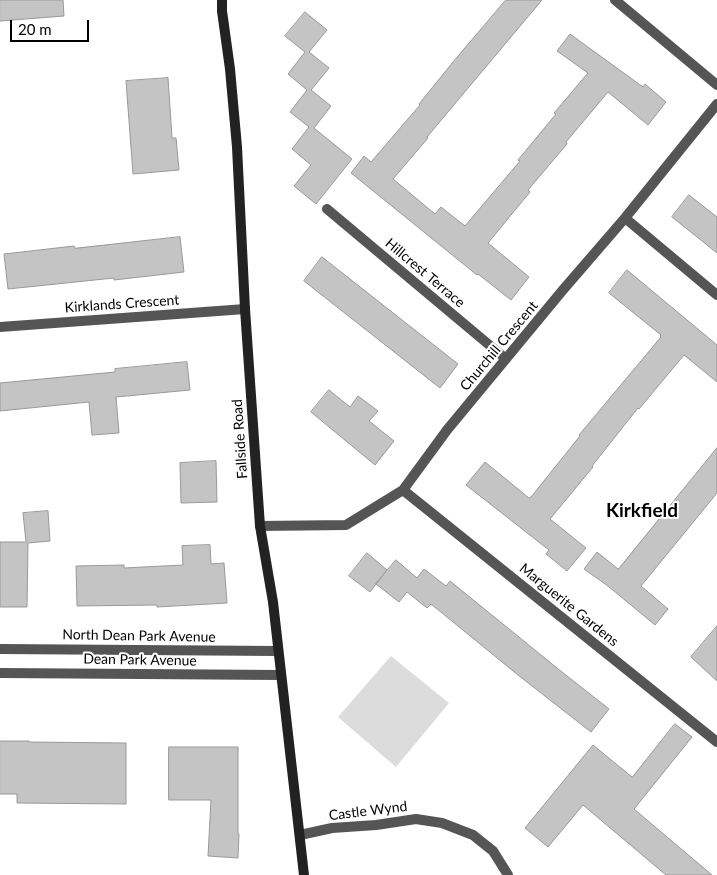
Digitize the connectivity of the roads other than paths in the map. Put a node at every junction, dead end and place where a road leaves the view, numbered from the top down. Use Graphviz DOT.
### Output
graph roads {
  1 [pos="222,0"];
  2 [pos="615,0"];
  3 [pos="717,85"];
  4 [pos="717,104"];
  5 [pos="327,209"];
  6 [pos="625,218"];
  7 [pos="717,295"];
  8 [pos="245,309"];
  9 [pos="0,327"];
  10 [pos="506,358"];
  11 [pos="403,490"];
  12 [pos="260,526"];
  13 [pos="0,648"];
  14 [pos="278,651"];
  15 [pos="0,672"];
  16 [pos="281,676"];
  17 [pos="717,742"];
  18 [pos="300,835"];
  19 [pos="304,875"];
  20 [pos="508,875"];
  1 -- 8 [label="street, Fallside Road"];
  2 -- 3 [label="street"];
  4 -- 6 [label="street, Churchill Crescent"];
  5 -- 10 [label="street, Hillcrest Terrace"];
  6 -- 7 [label="street"];
  6 -- 10 [label="street, Churchill Crescent"];
  8 -- 9 [label="street, Kirklands Crescent"];
  8 -- 12 [label="street, Fallside Road"];
  10 -- 11 [label="street, Churchill Crescent"];
  11 -- 12 [label="street, Churchill Crescent"];
  11 -- 17 [label="street, Marguerite Gardens"];
  12 -- 14 [label="street, Fallside Road"];
  13 -- 14 [label="street, North Dean Park Avenue"];
  14 -- 16 [label="street, Fallside Road"];
  15 -- 16 [label="street, Dean Park Avenue"];
  16 -- 18 [label="street, Fallside Road"];
  18 -- 19 [label="street, Fallside Road"];
  18 -- 20 [label="street, Castle Wynd"];
}
